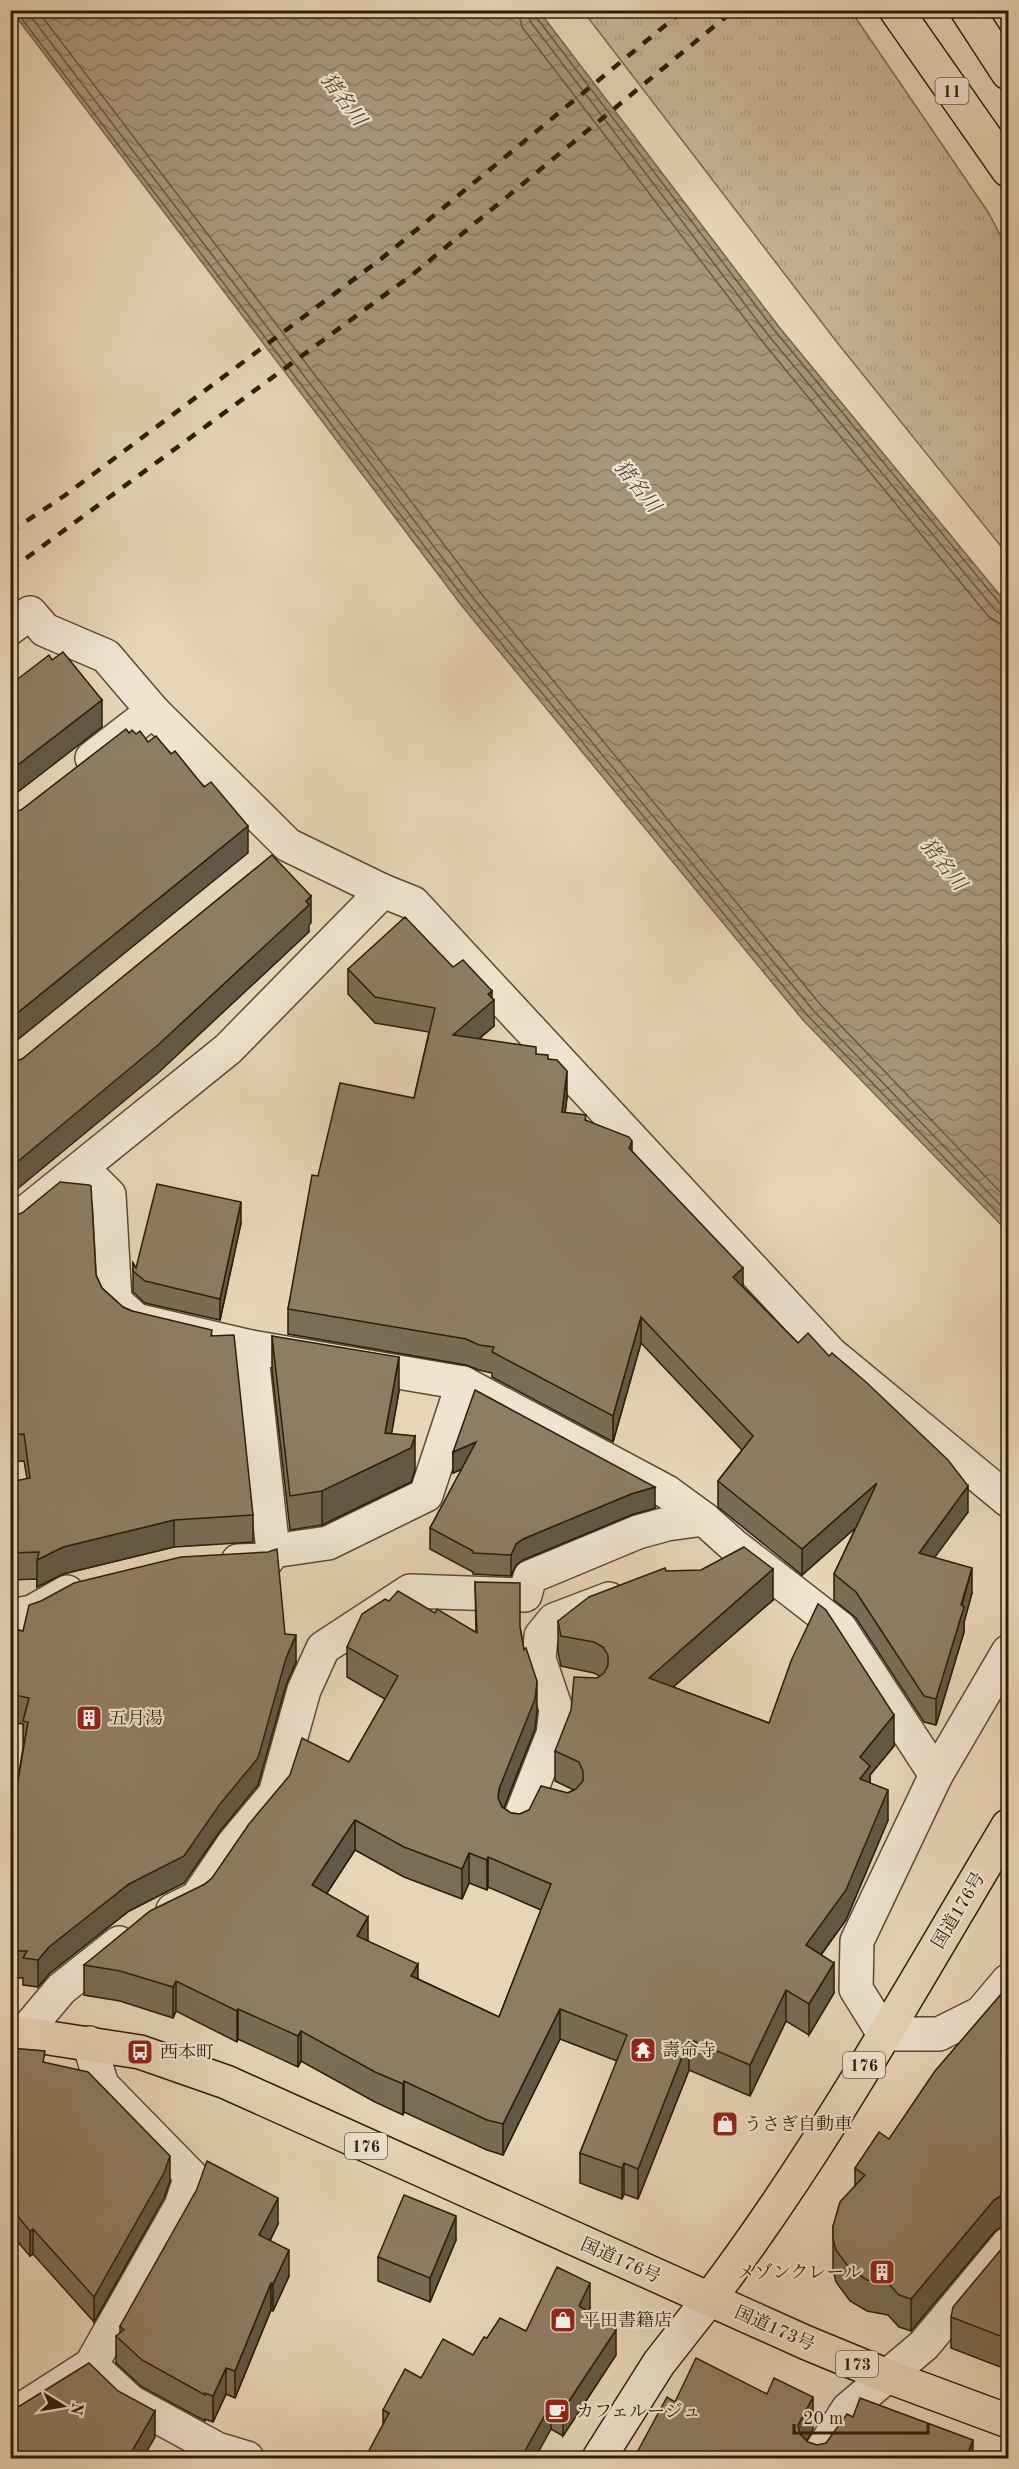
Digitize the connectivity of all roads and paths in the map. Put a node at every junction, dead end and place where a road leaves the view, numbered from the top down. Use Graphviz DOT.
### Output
graph roads {
  1 [pos="896,10"];
  2 [pos="967,10"];
  3 [pos="976,10"];
  4 [pos="1008,54"];
  5 [pos="1008,73"];
  6 [pos="1008,171"];
  7 [pos="10,628"];
  8 [pos="153,711"];
  9 [pos="67,777"];
  10 [pos="383,891"];
  11 [pos="82,1168"];
  12 [pos="10,1225"];
  13 [pos="251,1347"];
  14 [pos="463,1383"];
  15 [pos="1008,1500"];
  16 [pos="704,1519"];
  17 [pos="273,1551"];
  18 [pos="211,1563"];
  19 [pos="100,1584"];
  20 [pos="641,1588"];
  21 [pos="10,1616"];
  22 [pos="1008,1652"];
  23 [pos="936,1775"];
  24 [pos="517,1826"];
  25 [pos="1008,1826"];
  26 [pos="1008,1981"];
  27 [pos="18,2032"];
  28 [pos="884,2034"];
  29 [pos="89,2043"];
  30 [pos="1008,2244"];
  31 [pos="710,2298"];
  32 [pos="91,2365"];
  33 [pos="887,2376"];
  34 [pos="10,2417"];
  35 [pos="1008,2421"];
  36 [pos="225,2455"];
  37 [pos="599,2458"];
  38 [pos="817,2458"];
  1 -- 6 [label="highway, 11"];
  2 -- 5 [label="highway"];
  3 -- 4 [label="street"];
  7 -- 8 [label="street"];
  8 -- 9 [label="street"];
  8 -- 10 [label="street"];
  10 -- 11 [label="street"];
  10 -- 15 [label="street"];
  11 -- 12 [label="street"];
  11 -- 13 [label="street"];
  13 -- 14 [label="street"];
  13 -- 17 [label="street"];
  14 -- 16 [label="street"];
  14 -- 17 [label="street"];
  16 -- 23 [label="street"];
  16 -- 27 [label="street"];
  17 -- 18 [label="street"];
  19 -- 21 [label="street"];
  20 -- 24 [label="street"];
  22 -- 23 [label="street"];
  23 -- 28 [label="street"];
  25 -- 28 [label="highway, 国道176号 / 176"];
  26 -- 28 [label="street"];
  27 -- 29 [label="highway, 国道176号 / 176"];
  28 -- 31 [label="highway, 国道176号 / 176"];
  29 -- 31 [label="highway, 国道176号 / 176"];
  29 -- 32 [label="street"];
  30 -- 33 [label="street"];
  31 -- 33 [label="highway, 国道173号 / 173"];
  31 -- 37 [label="street"];
  32 -- 34 [label="street"];
  32 -- 36 [label="street"];
  33 -- 35 [label="highway, 国道173号 / 173"];
  33 -- 38 [label="street"];
}
